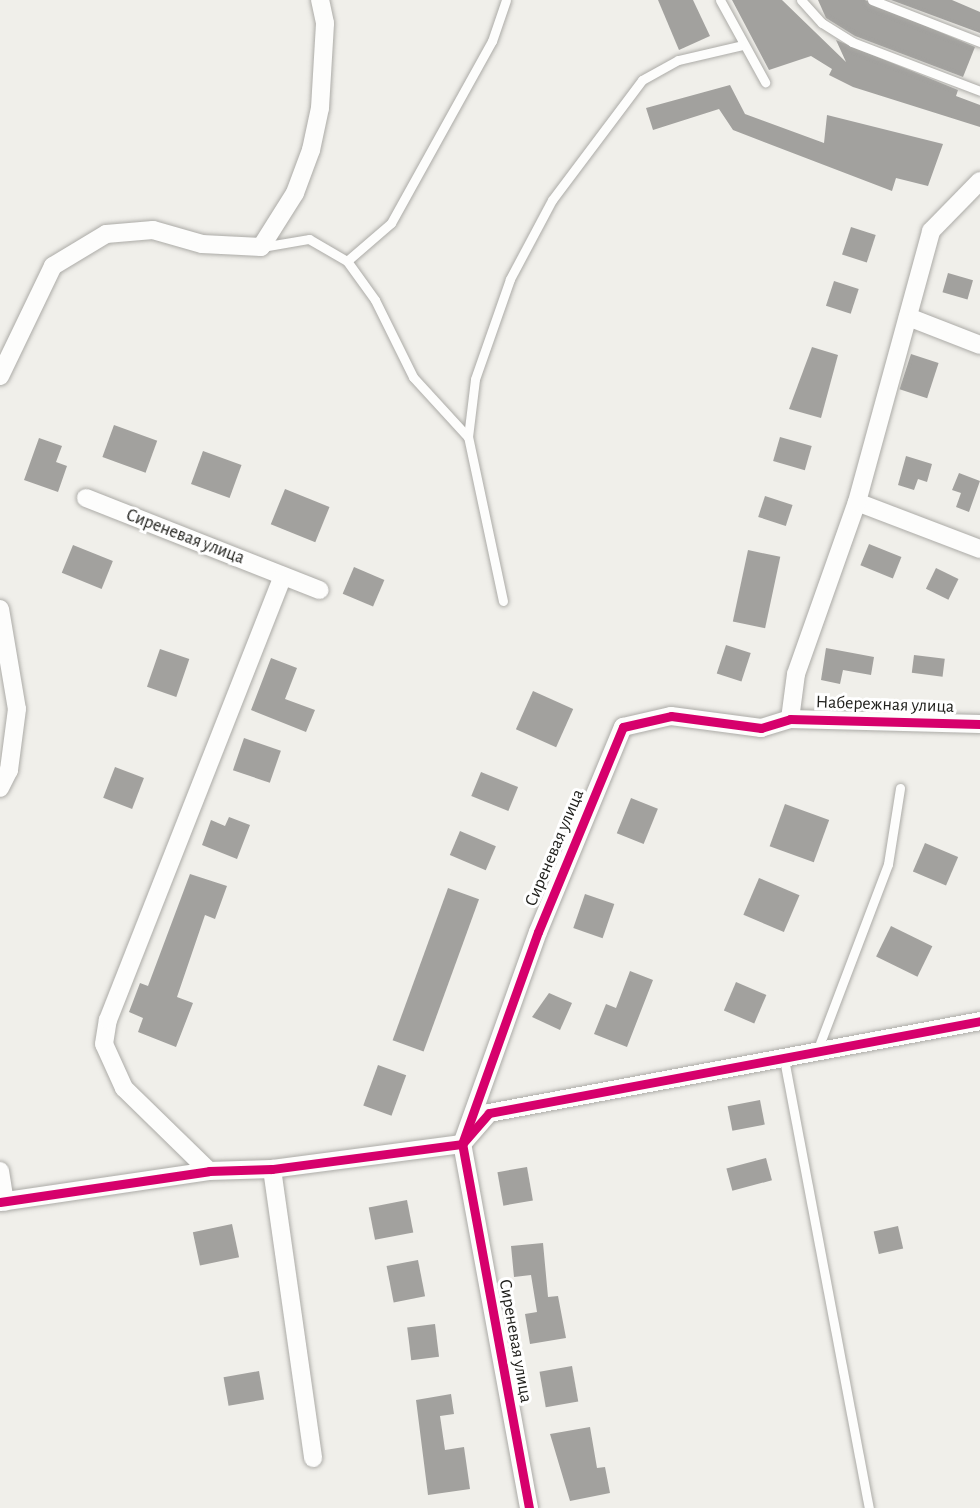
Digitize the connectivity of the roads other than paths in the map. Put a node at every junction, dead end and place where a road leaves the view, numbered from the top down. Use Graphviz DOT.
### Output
graph roads {
  1 [pos="320,0"];
  2 [pos="506,0"];
  3 [pos="720,0"];
  4 [pos="801,0"];
  5 [pos="872,0"];
  6 [pos="980,42"];
  7 [pos="743,45"];
  8 [pos="765,82"];
  9 [pos="980,92"];
  10 [pos="980,181"];
  11 [pos="261,248"];
  12 [pos="347,261"];
  13 [pos="908,317"];
  14 [pos="980,345"];
  15 [pos="0,376"];
  16 [pos="468,437"];
  17 [pos="86,498"];
  18 [pos="857,502"];
  19 [pos="980,549"];
  20 [pos="283,576"];
  21 [pos="320,590"];
  22 [pos="503,601"];
  23 [pos="0,609"];
  24 [pos="790,719"];
  25 [pos="980,724"];
  26 [pos="0,788"];
  27 [pos="900,788"];
  28 [pos="980,1022"];
  29 [pos="816,1051"];
  30 [pos="784,1059"];
  31 [pos="462,1144"];
  32 [pos="272,1169"];
  33 [pos="0,1171"];
  34 [pos="209,1171"];
  35 [pos="3,1202"];
  36 [pos="313,1458"];
  37 [pos="530,1508"];
  38 [pos="869,1508"];
  1 -- 11 [label="street"];
  2 -- 12 [label="lane"];
  3 -- 7 [label="lane"];
  4 -- 9 [label="lane"];
  5 -- 6 [label="lane"];
  7 -- 8 [label="lane"];
  7 -- 16 [label="lane"];
  10 -- 13 [label="street, Набережная улица"];
  11 -- 12 [label="lane"];
  11 -- 15 [label="street"];
  12 -- 16 [label="lane"];
  13 -- 14 [label="street"];
  13 -- 18 [label="street, Набережная улица"];
  16 -- 22 [label="lane"];
  17 -- 20 [label="street, Сиреневая улица"];
  18 -- 19 [label="street"];
  18 -- 24 [label="street, Набережная улица"];
  20 -- 21 [label="street, Сиреневая улица"];
  20 -- 34 [label="street"];
  23 -- 26 [label="street"];
  24 -- 25 [label="street, Набережная улица"];
  24 -- 31 [label="street, Сиреневая улица"];
  27 -- 29 [label="lane"];
  28 -- 29 [label="street"];
  29 -- 30 [label="street"];
  30 -- 31 [label="street"];
  30 -- 38 [label="lane"];
  31 -- 32 [label="street"];
  31 -- 37 [label="street, Сиреневая улица"];
  32 -- 34 [label="street"];
  32 -- 36 [label="street"];
  33 -- 35 [label="street"];
  34 -- 35 [label="street"];
}
